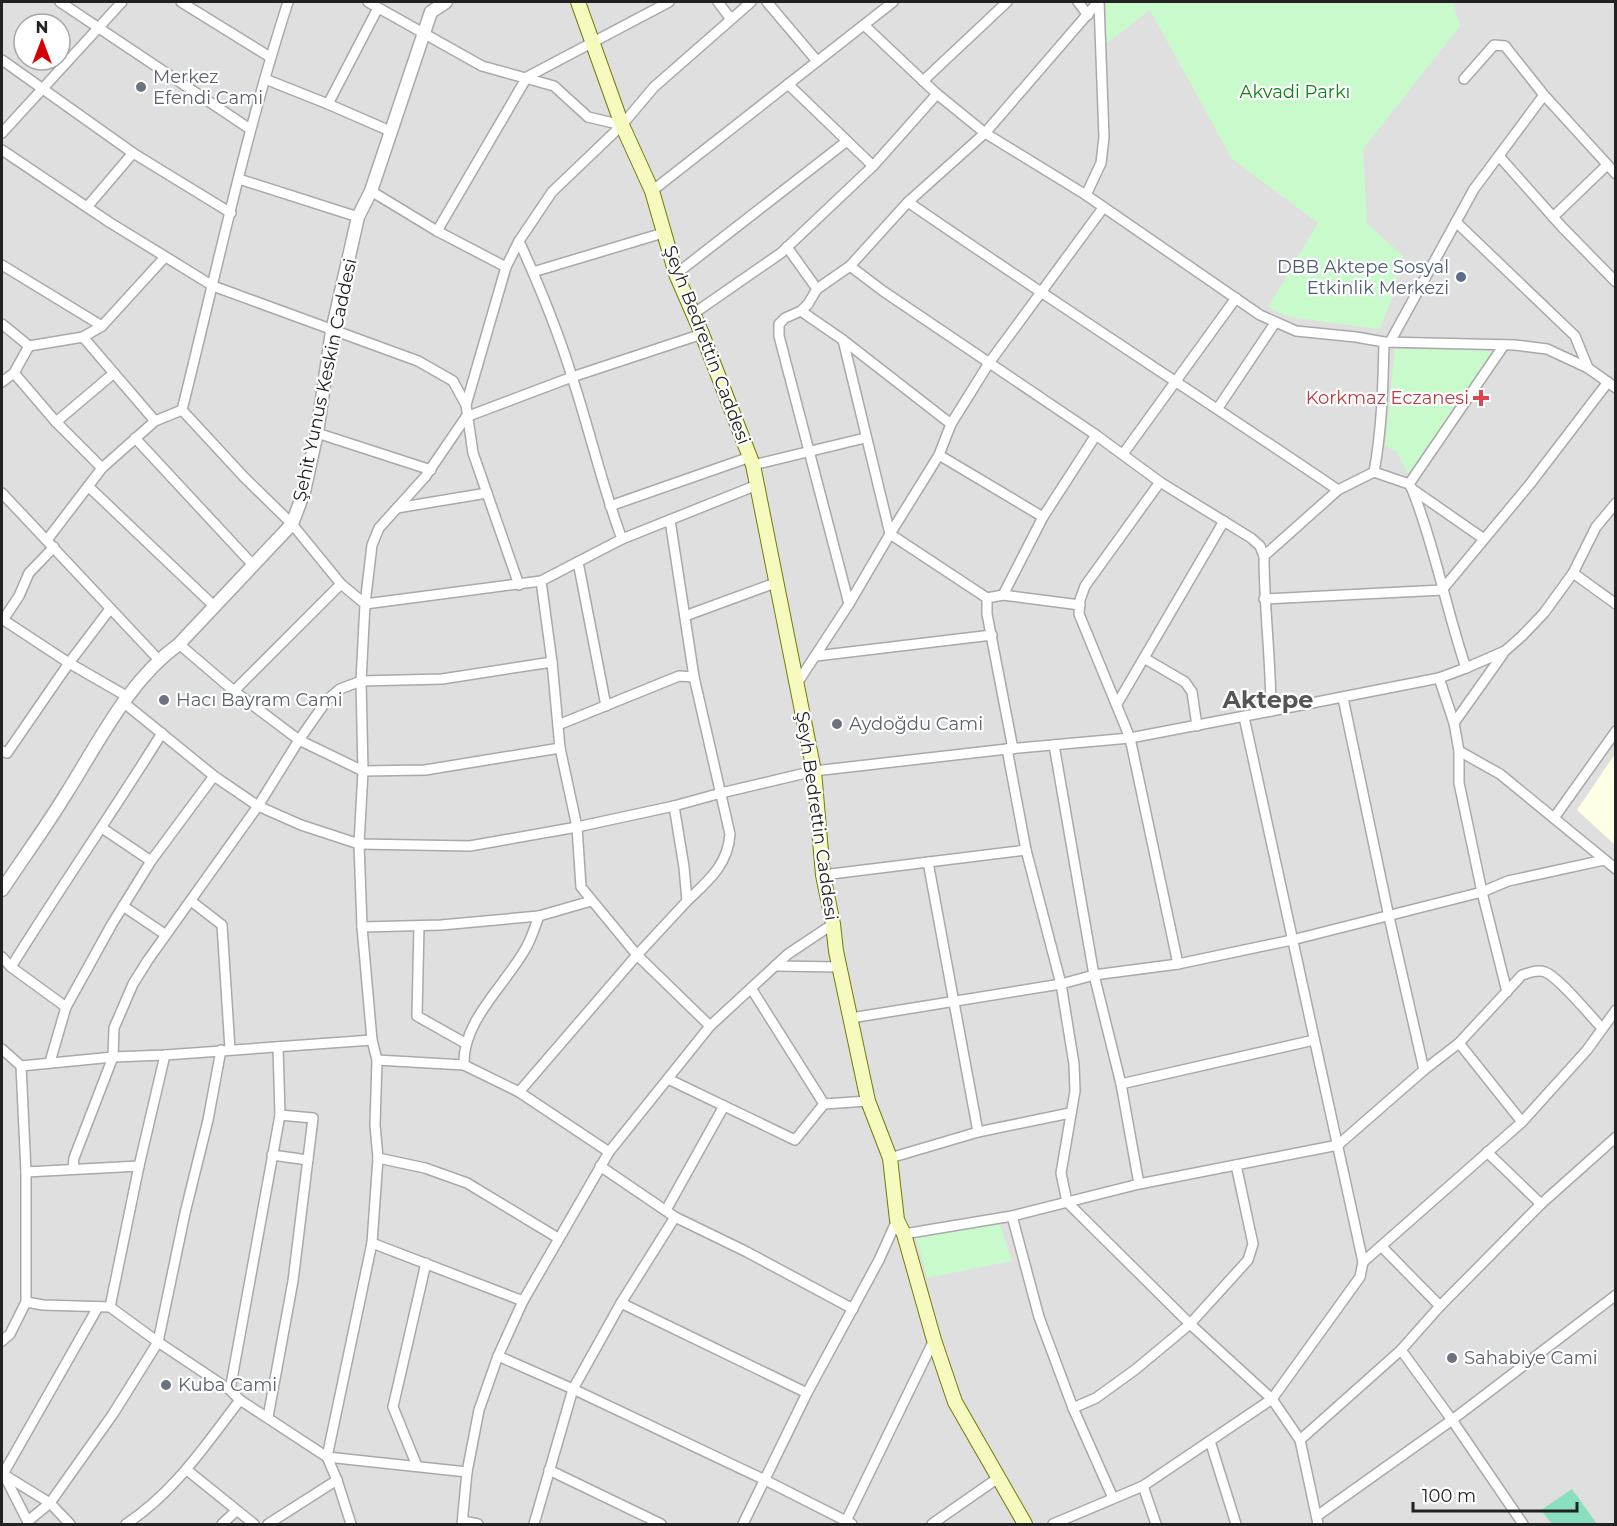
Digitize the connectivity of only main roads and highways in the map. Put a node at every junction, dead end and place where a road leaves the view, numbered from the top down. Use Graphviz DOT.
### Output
graph roads {
  1 [pos="578,2"];
  2 [pos="1025,1524"];
  1 -- 2 [label="main road, Şeyh Bedrettin Caddesi"];
}
